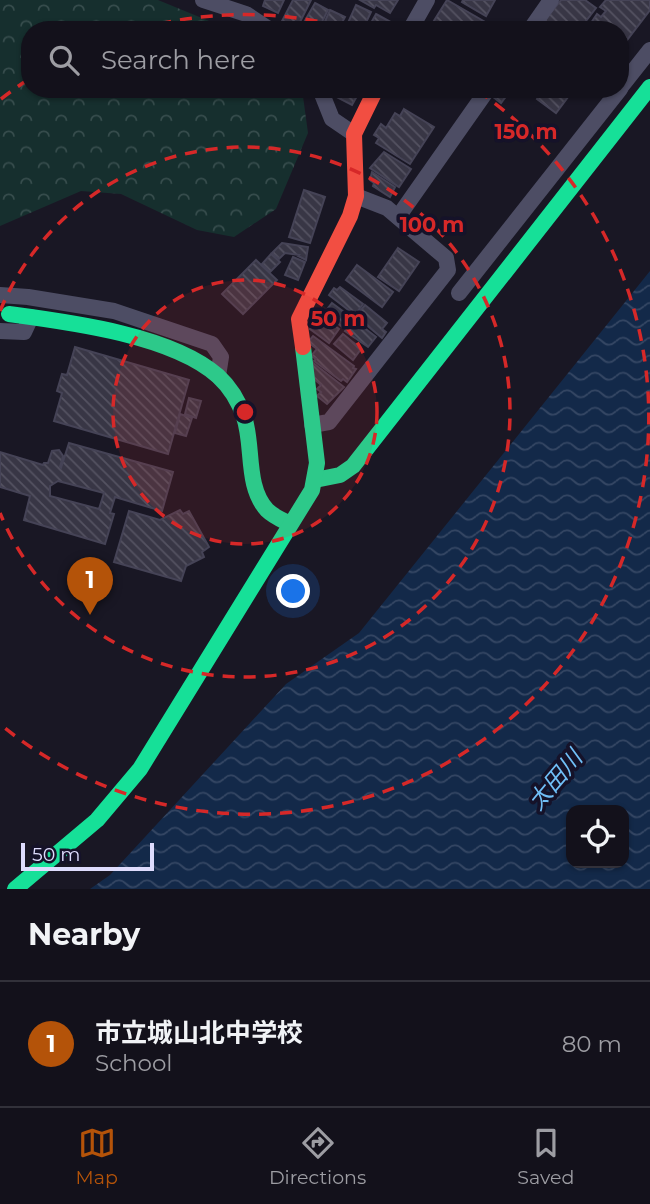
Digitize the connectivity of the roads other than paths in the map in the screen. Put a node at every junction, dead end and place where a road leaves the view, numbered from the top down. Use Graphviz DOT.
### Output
graph roads {
  1 [pos="203,0"];
  2 [pos="427,0"];
  3 [pos="551,0"];
  4 [pos="256,21"];
  5 [pos="415,21"];
  6 [pos="536,21"];
  7 [pos="650,50"];
  8 [pos="629,77"];
  9 [pos="650,87"];
  10 [pos="324,98"];
  11 [pos="372,98"];
  12 [pos="482,98"];
  13 [pos="613,98"];
  14 [pos="354,134"];
  15 [pos="356,196"];
  16 [pos="398,217"];
  17 [pos="459,293"];
  18 [pos="0,295"];
  19 [pos="9,314"];
  20 [pos="31,317"];
  21 [pos="0,331"];
  22 [pos="218,376"];
  23 [pos="312,425"];
  24 [pos="315,480"];
  25 [pos="290,524"];
  26 [pos="15,889"];
  1 -- 4 [label="street"];
  2 -- 5 [label="street"];
  3 -- 6 [label="street"];
  7 -- 8 [label="street"];
  9 -- 24 [label="street"];
  10 -- 14 [label="street"];
  11 -- 14 [label="street"];
  12 -- 16 [label="street"];
  13 -- 17 [label="street"];
  14 -- 15 [label="street"];
  15 -- 16 [label="street"];
  15 -- 23 [label="street"];
  16 -- 23 [label="street"];
  18 -- 22 [label="street"];
  19 -- 20 [label="street"];
  20 -- 21 [label="street"];
  20 -- 22 [label="street"];
  22 -- 25 [label="street"];
  23 -- 24 [label="street"];
  24 -- 25 [label="street"];
  25 -- 26 [label="street"];
}
